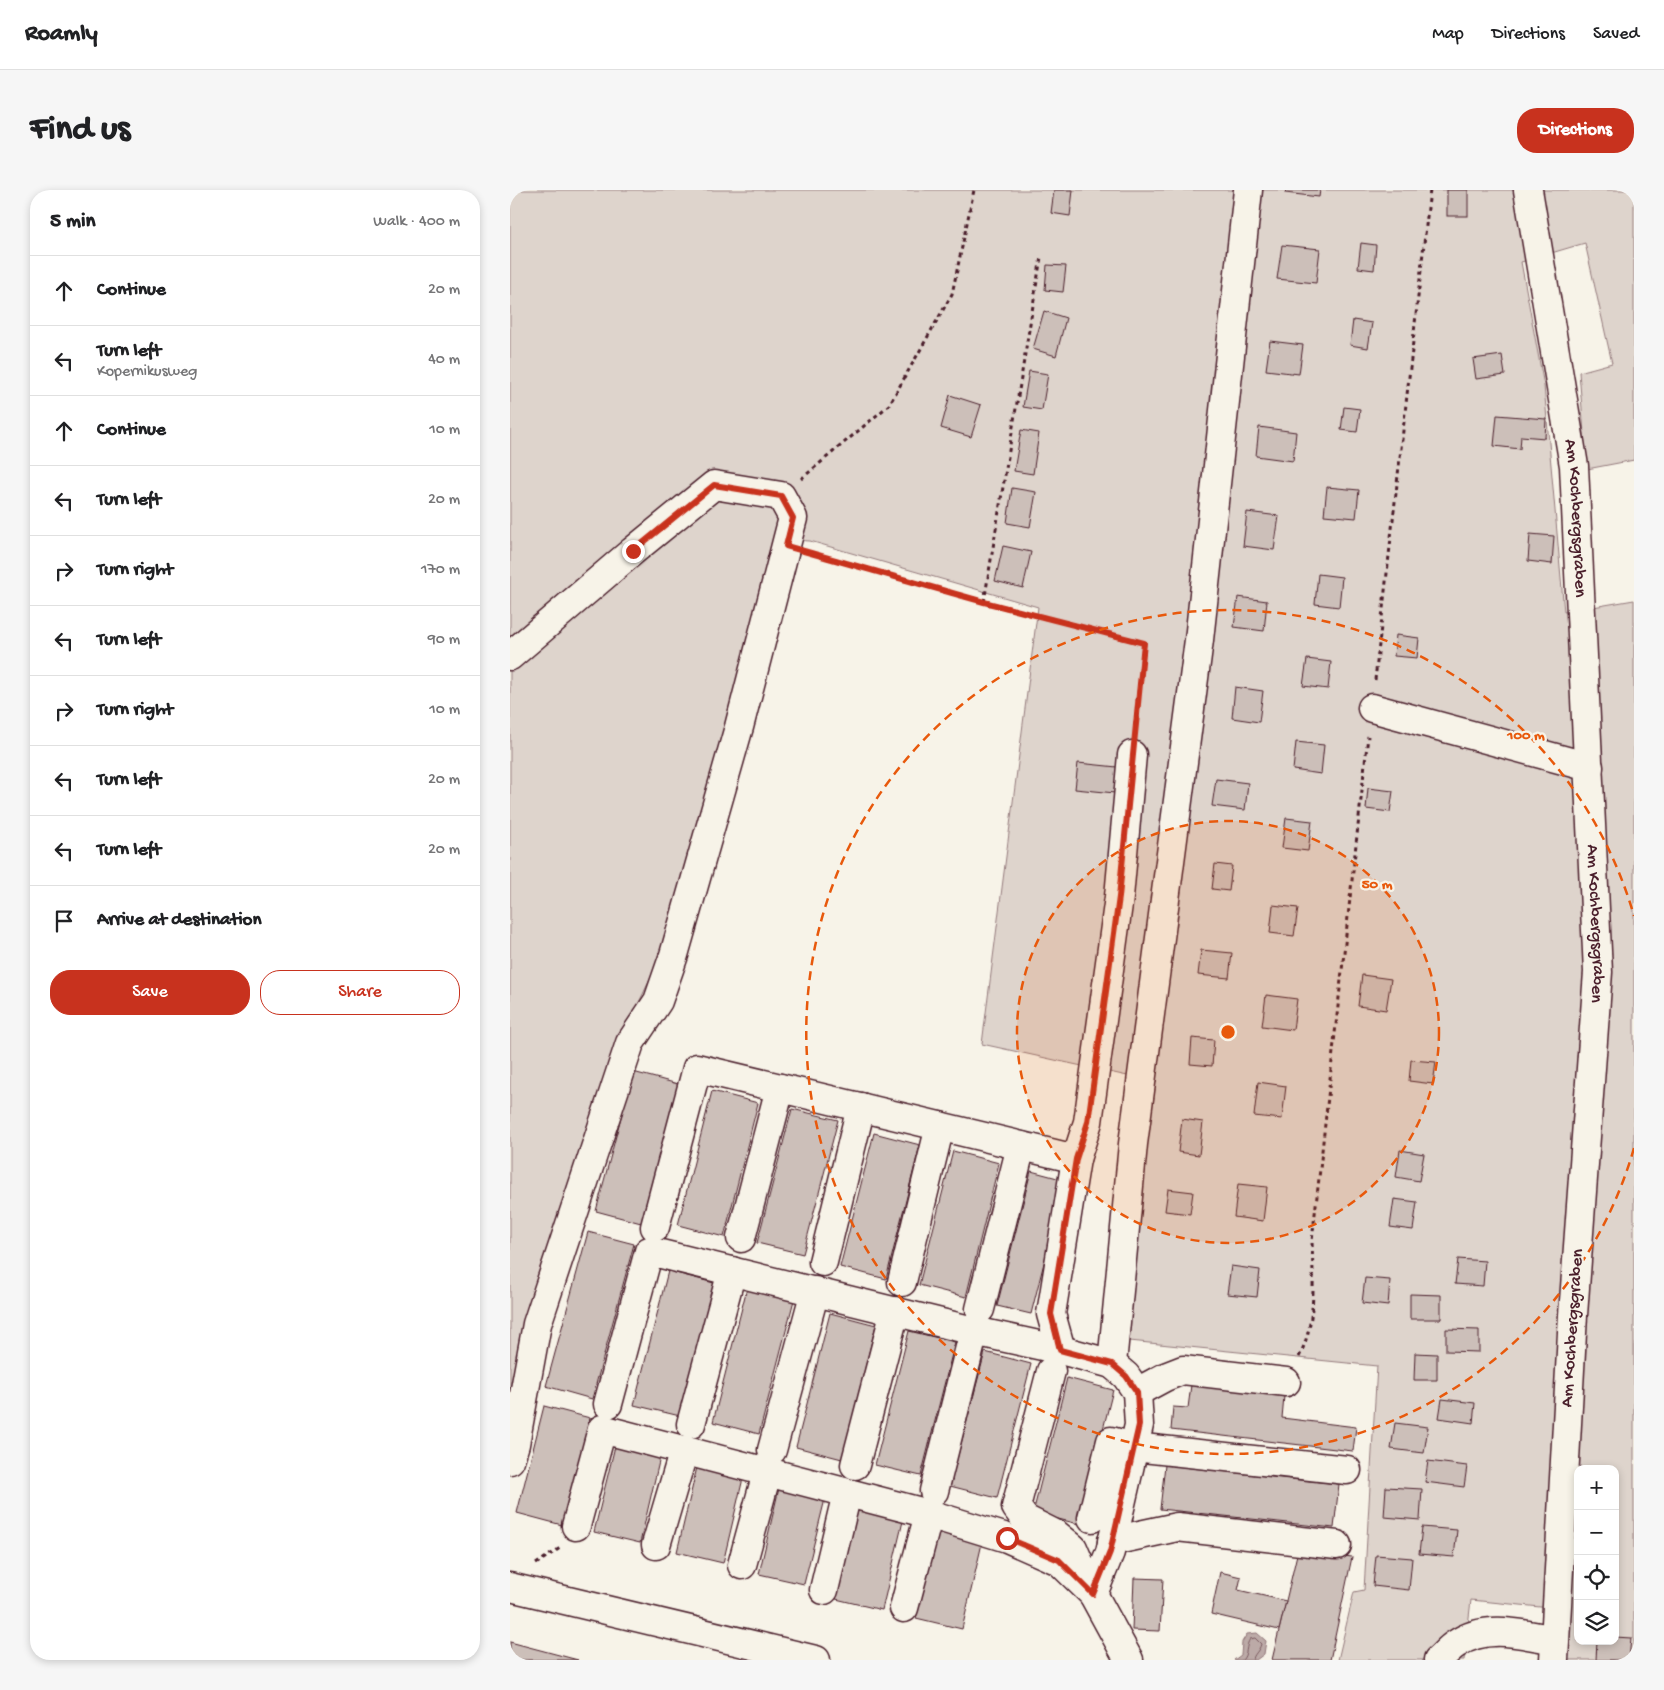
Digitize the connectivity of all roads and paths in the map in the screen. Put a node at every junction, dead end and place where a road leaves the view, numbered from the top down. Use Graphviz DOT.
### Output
graph roads {
  1 [pos="974,190"];
  2 [pos="1248,190"];
  3 [pos="1430,190"];
  4 [pos="1528,190"];
  5 [pos="1041,257"];
  6 [pos="781,496"];
  7 [pos="786,546"];
  8 [pos="984,602"];
  9 [pos="510,656"];
  10 [pos="1372,708"];
  11 [pos="1132,755"];
  12 [pos="1589,766"];
  13 [pos="780,1088"];
  14 [pos="861,1107"];
  15 [pos="940,1126"];
  16 [pos="1021,1146"];
  17 [pos="1076,1159"];
  18 [pos="655,1227"];
  19 [pos="740,1238"];
  20 [pos="823,1262"];
  21 [pos="732,1271"];
  22 [pos="902,1282"];
  23 [pos="815,1291"];
  24 [pos="895,1311"];
  25 [pos="977,1320"];
  26 [pos="1056,1360"];
  27 [pos="1112,1364"];
  28 [pos="1286,1382"];
  29 [pos="1137,1392"];
  30 [pos="608,1404"];
  31 [pos="1136,1436"];
  32 [pos="687,1437"];
  33 [pos="510,1460"];
  34 [pos="770,1462"];
  35 [pos="855,1465"];
  36 [pos="1347,1470"];
  37 [pos="847,1493"];
  38 [pos="932,1503"];
  39 [pos="1092,1518"];
  40 [pos="576,1526"];
  41 [pos="1112,1541"];
  42 [pos="1337,1545"];
  43 [pos="656,1546"];
  44 [pos="742,1564"];
  45 [pos="532,1565"];
  46 [pos="510,1587"];
  47 [pos="824,1590"];
  48 [pos="1093,1594"];
  49 [pos="904,1608"];
  50 [pos="1554,1650"];
  51 [pos="816,1660"];
  52 [pos="1129,1660"];
  53 [pos="1438,1660"];
  1 -- 6 [label="path"];
  2 -- 27 [label="lane"];
  3 -- 10 [label="path"];
  4 -- 12 [label="lane, Am Kochbergsgraben"];
  5 -- 8 [label="path"];
  6 -- 7 [label="lane"];
  6 -- 9 [label="lane"];
  7 -- 8 [label="path"];
  7 -- 33 [label="lane"];
  8 -- 11 [label="path"];
  10 -- 12 [label="lane"];
  10 -- 28 [label="path"];
  11 -- 17 [label="lane"];
  12 -- 50 [label="lane, Am Kochbergsgraben"];
  13 -- 14 [label="lane"];
  13 -- 18 [label="lane"];
  13 -- 19 [label="lane"];
  14 -- 15 [label="lane"];
  14 -- 20 [label="lane"];
  15 -- 16 [label="lane"];
  15 -- 22 [label="lane"];
  16 -- 17 [label="lane"];
  16 -- 25 [label="lane"];
  17 -- 26 [label="lane"];
  21 -- 23 [label="lane"];
  21 -- 30 [label="lane"];
  21 -- 32 [label="lane"];
  23 -- 24 [label="lane"];
  23 -- 34 [label="lane"];
  24 -- 25 [label="lane"];
  24 -- 35 [label="lane"];
  25 -- 26 [label="lane"];
  25 -- 38 [label="lane"];
  26 -- 27 [label="lane"];
  26 -- 48 [label="lane"];
  27 -- 29 [label="lane"];
  28 -- 29 [label="lane"];
  29 -- 31 [label="lane"];
  31 -- 36 [label="lane"];
  31 -- 39 [label="lane"];
  31 -- 41 [label="lane"];
  32 -- 34 [label="lane"];
  32 -- 40 [label="lane"];
  32 -- 43 [label="lane"];
  34 -- 37 [label="lane"];
  34 -- 44 [label="lane"];
  37 -- 38 [label="lane"];
  37 -- 47 [label="lane"];
  38 -- 48 [label="lane"];
  38 -- 49 [label="lane"];
  40 -- 45 [label="path"];
  41 -- 42 [label="lane"];
  41 -- 48 [label="lane"];
  46 -- 51 [label="lane"];
  48 -- 52 [label="lane"];
  50 -- 53 [label="lane"];
}
